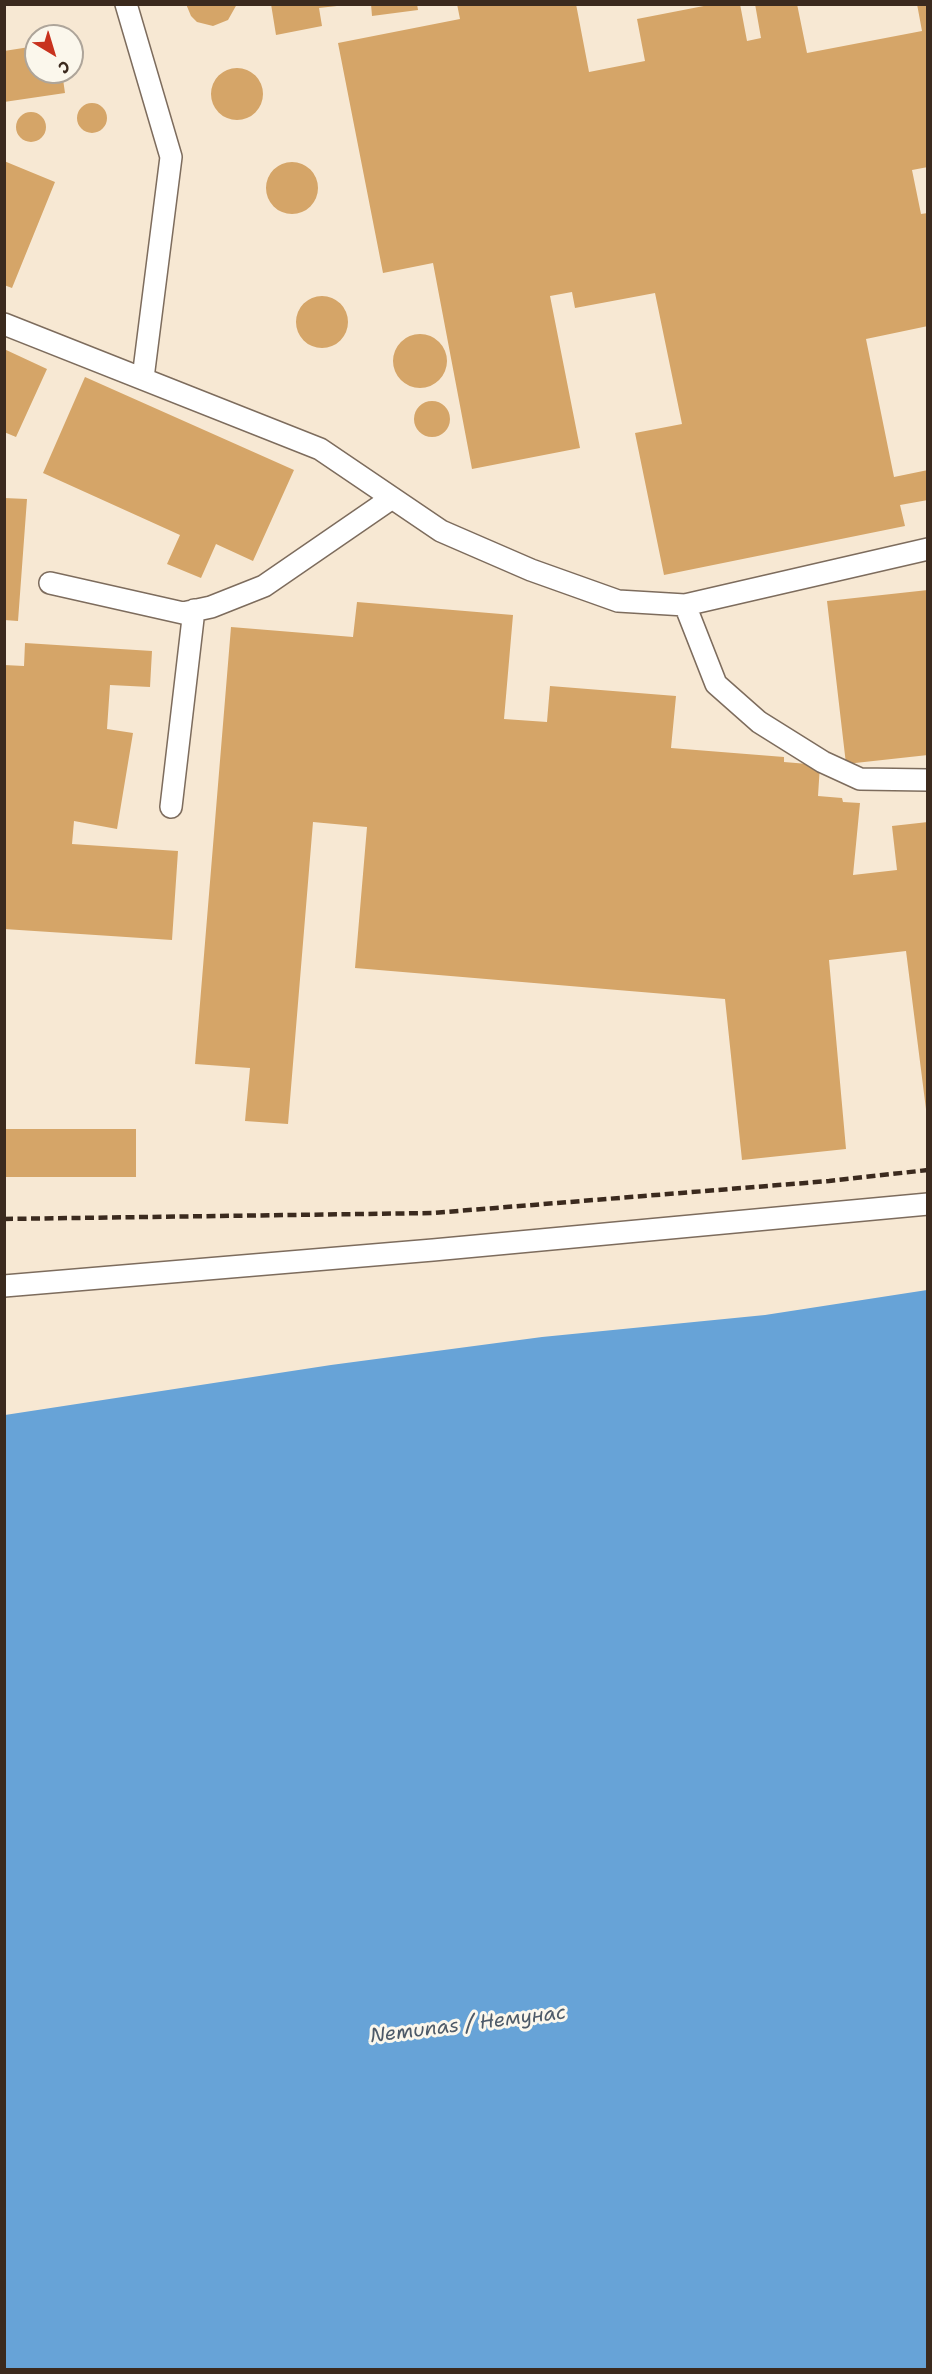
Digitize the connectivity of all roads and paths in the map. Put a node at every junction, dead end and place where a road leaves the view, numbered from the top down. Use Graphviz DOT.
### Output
graph roads {
  1 [pos="126,4"];
  2 [pos="4,324"];
  3 [pos="143,378"];
  4 [pos="392,498"];
  5 [pos="927,549"];
  6 [pos="50,583"];
  7 [pos="685,605"];
  8 [pos="194,610"];
  9 [pos="927,780"];
  10 [pos="171,807"];
  11 [pos="927,1204"];
  12 [pos="4,1286"];
  1 -- 3 [label="lane"];
  2 -- 3 [label="lane"];
  3 -- 4 [label="lane"];
  4 -- 7 [label="lane"];
  4 -- 8 [label="lane"];
  5 -- 7 [label="lane"];
  6 -- 8 [label="lane"];
  7 -- 9 [label="lane"];
  8 -- 10 [label="lane"];
  11 -- 12 [label="lane"];
}
